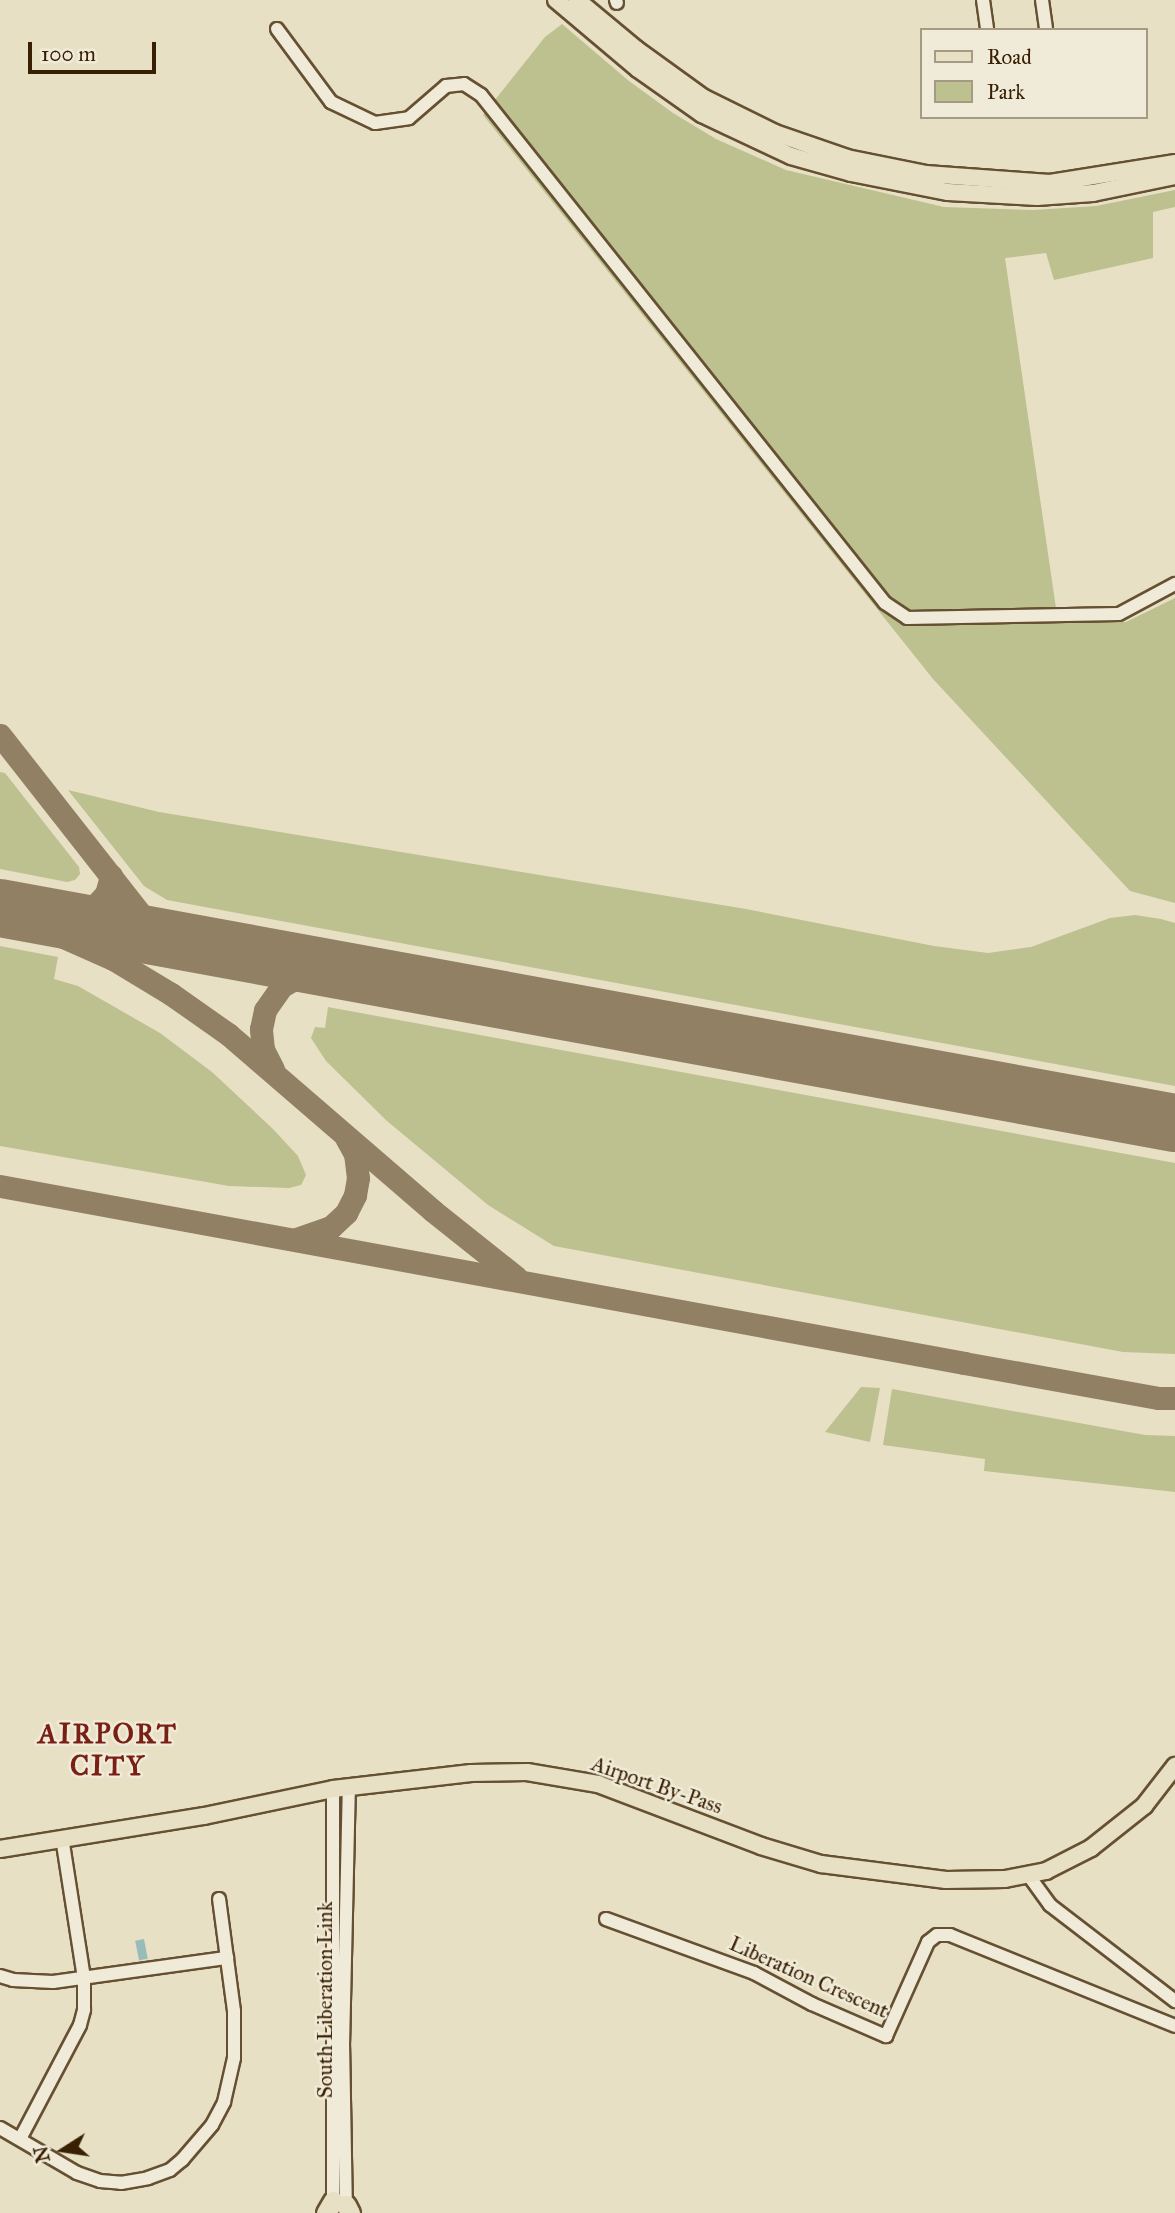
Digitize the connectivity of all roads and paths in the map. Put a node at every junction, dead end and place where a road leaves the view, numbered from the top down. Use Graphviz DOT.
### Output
graph roads {
  1 [pos="556,0"];
  2 [pos="577,0"];
  3 [pos="983,0"];
  4 [pos="1042,0"];
  5 [pos="987,28"];
  6 [pos="1046,28"];
  7 [pos="277,29"];
  8 [pos="1175,163"];
  9 [pos="1175,176"];
  10 [pos="1175,584"];
  11 [pos="1175,1766"];
  12 [pos="341,1788"];
  13 [pos="62,1838"];
  14 [pos="0,1849"];
  15 [pos="1030,1877"];
  16 [pos="219,1899"];
  17 [pos="606,1919"];
  18 [pos="227,1958"];
  19 [pos="0,1976"];
  20 [pos="84,1978"];
  21 [pos="1175,2001"];
  22 [pos="1175,2026"];
  23 [pos="0,2128"];
  24 [pos="20,2139"];
  25 [pos="339,2210"];
  1 -- 9 [label="main road"];
  2 -- 8 [label="main road"];
  3 -- 5 [label="street"];
  4 -- 6 [label="street"];
  7 -- 10 [label="street"];
  11 -- 15 [label="main road, Airport By-Pass"];
  12 -- 13 [label="main road, Airport By-Pass"];
  12 -- 15 [label="main road, Airport By-Pass"];
  12 -- 25 [label="street, South Liberation Link"];
  13 -- 14 [label="main road, Airport By-Pass"];
  13 -- 20 [label="street"];
  15 -- 21 [label="street"];
  16 -- 18 [label="street"];
  17 -- 22 [label="street, Liberation Crescent"];
  18 -- 20 [label="street"];
  18 -- 24 [label="street"];
  19 -- 20 [label="street"];
  20 -- 24 [label="street"];
  23 -- 24 [label="street"];
}
